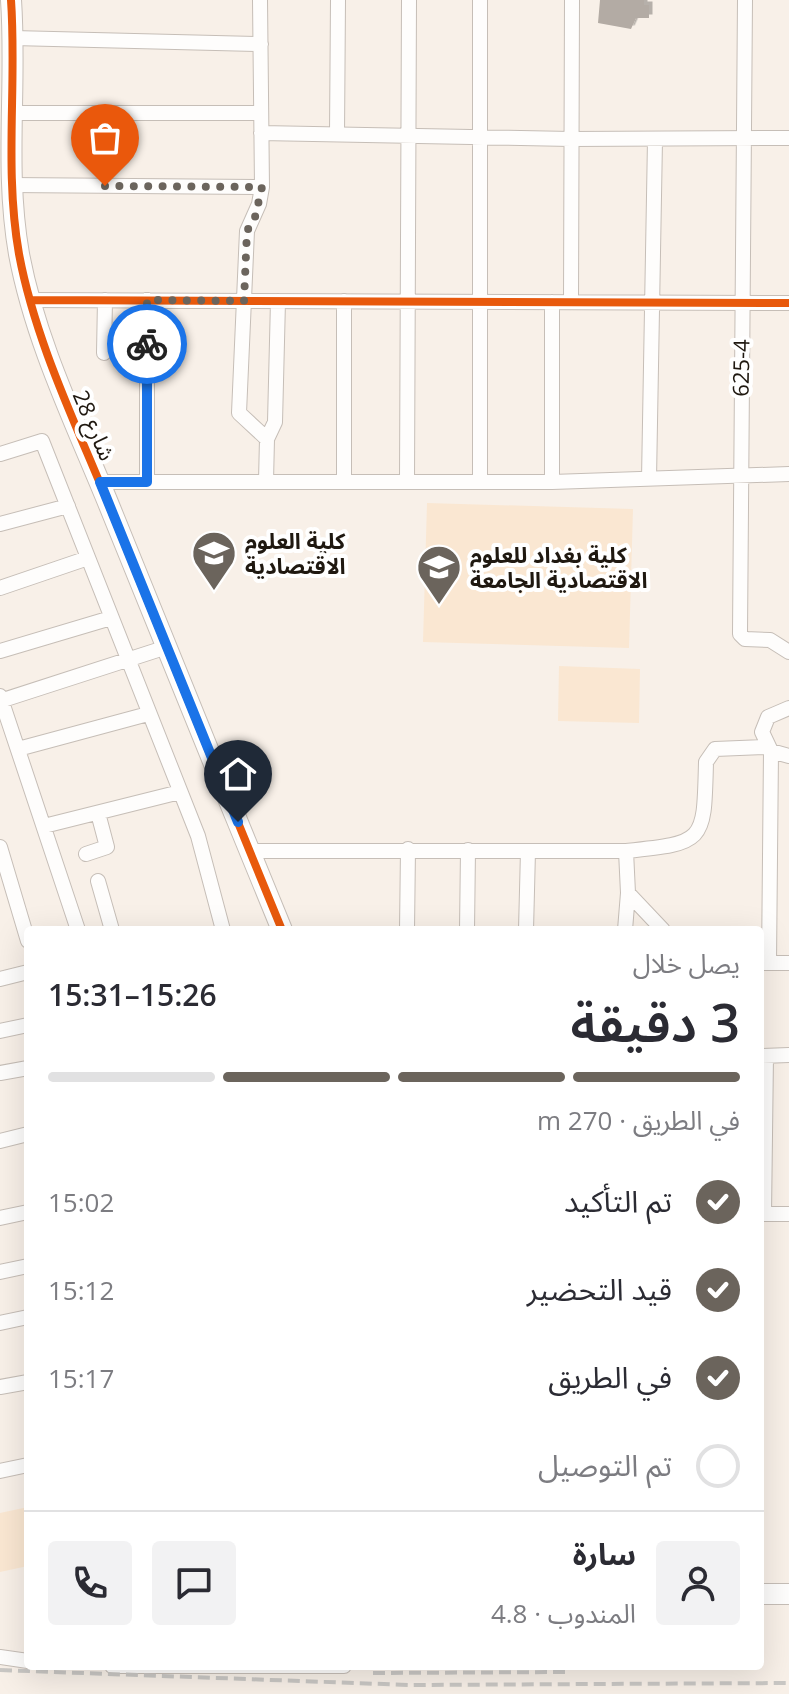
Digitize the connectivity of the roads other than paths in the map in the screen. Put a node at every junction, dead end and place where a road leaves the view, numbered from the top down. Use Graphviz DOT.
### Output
graph roads {
  1 [pos="11,0"];
  2 [pos="260,0"];
  3 [pos="338,0"];
  4 [pos="409,0"];
  5 [pos="480,0"];
  6 [pos="572,0"];
  7 [pos="745,0"];
  8 [pos="13,38"];
  9 [pos="261,44"];
  10 [pos="12,113"];
  11 [pos="261,113"];
  12 [pos="261,133"];
  13 [pos="337,134"];
  14 [pos="408,136"];
  15 [pos="480,137"];
  16 [pos="789,138"];
  17 [pos="571,139"];
  18 [pos="743,139"];
  19 [pos="655,140"];
  20 [pos="10,185"];
  21 [pos="262,187"];
  22 [pos="31,300"];
  23 [pos="105,300"];
  24 [pos="147,300"];
  25 [pos="244,301"];
  26 [pos="278,301"];
  27 [pos="344,301"];
  28 [pos="407,301"];
  29 [pos="480,302"];
  30 [pos="552,302"];
  31 [pos="571,302"];
  32 [pos="652,302"];
  33 [pos="741,302"];
  34 [pos="789,303"];
  35 [pos="104,353"];
  36 [pos="267,439"];
  37 [pos="0,454"];
  38 [pos="789,474"];
  39 [pos="739,475"];
  40 [pos="649,479"];
  41 [pos="266,481"];
  42 [pos="100,482"];
  43 [pos="147,482"];
  44 [pos="344,482"];
  45 [pos="407,482"];
  46 [pos="480,482"];
  47 [pos="552,482"];
  48 [pos="68,506"];
  49 [pos="0,524"];
  50 [pos="88,558"];
  51 [pos="0,588"];
  52 [pos="111,618"];
  53 [pos="167,647"];
  54 [pos="0,651"];
  55 [pos="789,652"];
  56 [pos="127,659"];
  57 [pos="1,699"];
  58 [pos="789,708"];
  59 [pos="148,714"];
  60 [pos="18,749"];
  61 [pos="769,749"];
  62 [pos="789,756"];
  63 [pos="180,792"];
  64 [pos="98,813"];
  65 [pos="44,826"];
  66 [pos="0,847"];
  67 [pos="408,849"];
  68 [pos="468,850"];
  69 [pos="250,851"];
  70 [pos="528,851"];
  71 [pos="626,851"];
  72 [pos="86,854"];
  73 [pos="98,881"];
  74 [pos="628,893"];
  75 [pos="77,926"];
  76 [pos="111,926"];
  77 [pos="222,926"];
  78 [pos="280,926"];
  79 [pos="407,926"];
  80 [pos="467,926"];
  81 [pos="526,926"];
  82 [pos="625,926"];
  83 [pos="659,926"];
  84 [pos="24,928"];
  85 [pos="764,963"];
  86 [pos="789,963"];
  87 [pos="24,973"];
  88 [pos="0,979"];
  89 [pos="24,1026"];
  90 [pos="0,1031"];
  91 [pos="789,1055"];
  92 [pos="764,1056"];
  93 [pos="24,1069"];
  94 [pos="0,1073"];
  95 [pos="24,1135"];
  96 [pos="0,1141"];
  97 [pos="24,1213"];
  98 [pos="764,1214"];
  99 [pos="789,1214"];
  100 [pos="0,1218"];
  101 [pos="24,1267"];
  102 [pos="0,1272"];
  103 [pos="24,1318"];
  104 [pos="0,1323"];
  105 [pos="24,1383"];
  106 [pos="0,1387"];
  107 [pos="24,1466"];
  108 [pos="0,1471"];
  109 [pos="764,1594"];
  110 [pos="789,1594"];
  111 [pos="0,1657"];
  112 [pos="24,1660"];
  1 -- 8 [label="street, شارع 28"];
  2 -- 9 [label="street"];
  3 -- 13 [label="street"];
  4 -- 14 [label="street"];
  5 -- 15 [label="street"];
  6 -- 17 [label="street"];
  7 -- 18 [label="street, 625-4"];
  8 -- 9 [label="street"];
  8 -- 10 [label="street, شارع 28"];
  9 -- 11 [label="street"];
  10 -- 11 [label="street"];
  10 -- 20 [label="street, شارع 28"];
  11 -- 12 [label="street"];
  12 -- 13 [label="street"];
  12 -- 21 [label="street"];
  13 -- 14 [label="street"];
  14 -- 15 [label="street"];
  14 -- 28 [label="street"];
  15 -- 17 [label="street"];
  15 -- 29 [label="street"];
  16 -- 18 [label="street"];
  17 -- 19 [label="street"];
  17 -- 31 [label="street"];
  18 -- 19 [label="street"];
  18 -- 33 [label="street, 625-4"];
  19 -- 32 [label="street"];
  20 -- 21 [label="street"];
  20 -- 22 [label="street, شارع 28"];
  21 -- 25 [label="street"];
  22 -- 23 [label="street"];
  22 -- 42 [label="street, شارع 28"];
  23 -- 24 [label="street"];
  23 -- 35 [label="street"];
  24 -- 25 [label="street"];
  24 -- 43 [label="street"];
  25 -- 26 [label="street"];
  25 -- 36 [label="street"];
  26 -- 27 [label="street"];
  26 -- 36 [label="street"];
  27 -- 28 [label="street"];
  27 -- 44 [label="street"];
  28 -- 29 [label="street"];
  28 -- 45 [label="street"];
  29 -- 30 [label="street"];
  29 -- 46 [label="street"];
  30 -- 31 [label="street"];
  30 -- 47 [label="street"];
  31 -- 32 [label="street"];
  32 -- 33 [label="street"];
  32 -- 40 [label="street"];
  33 -- 34 [label="street"];
  33 -- 39 [label="street, 625-4"];
  36 -- 41 [label="street"];
  37 -- 48 [label="street"];
  38 -- 39 [label="street"];
  39 -- 40 [label="street"];
  39 -- 55 [label="street, 625-4"];
  40 -- 47 [label="street"];
  41 -- 43 [label="street"];
  41 -- 44 [label="street"];
  42 -- 43 [label="street"];
  42 -- 53 [label="street, شارع 28"];
  44 -- 45 [label="street"];
  45 -- 46 [label="street"];
  46 -- 47 [label="street"];
  48 -- 49 [label="street"];
  48 -- 50 [label="street"];
  50 -- 51 [label="street"];
  50 -- 52 [label="street"];
  52 -- 54 [label="street"];
  52 -- 56 [label="street"];
  53 -- 56 [label="street"];
  53 -- 69 [label="street, شارع 28"];
  56 -- 57 [label="street"];
  56 -- 59 [label="street"];
  57 -- 60 [label="street"];
  58 -- 61 [label="street"];
  59 -- 60 [label="street"];
  59 -- 63 [label="street"];
  60 -- 65 [label="street"];
  61 -- 62 [label="street"];
  61 -- 71 [label="street"];
  61 -- 85 [label="street"];
  63 -- 64 [label="street"];
  63 -- 77 [label="street"];
  64 -- 65 [label="street"];
  64 -- 72 [label="street"];
  65 -- 75 [label="street"];
  66 -- 84 [label="street"];
  67 -- 68 [label="street"];
  67 -- 69 [label="street"];
  67 -- 79 [label="street"];
  68 -- 70 [label="street"];
  68 -- 80 [label="street"];
  69 -- 78 [label="street, شارع 28"];
  70 -- 71 [label="street"];
  70 -- 81 [label="street"];
  71 -- 74 [label="street"];
  73 -- 76 [label="street"];
  74 -- 82 [label="street"];
  74 -- 83 [label="street"];
  85 -- 86 [label="street"];
  87 -- 88 [label="street"];
  89 -- 90 [label="street"];
  91 -- 92 [label="street"];
  93 -- 94 [label="street"];
  95 -- 96 [label="street"];
  97 -- 100 [label="street"];
  98 -- 99 [label="street"];
  101 -- 102 [label="street"];
  103 -- 104 [label="street"];
  105 -- 106 [label="street"];
  107 -- 108 [label="street"];
  109 -- 110 [label="street"];
  111 -- 112 [label="street"];
}
